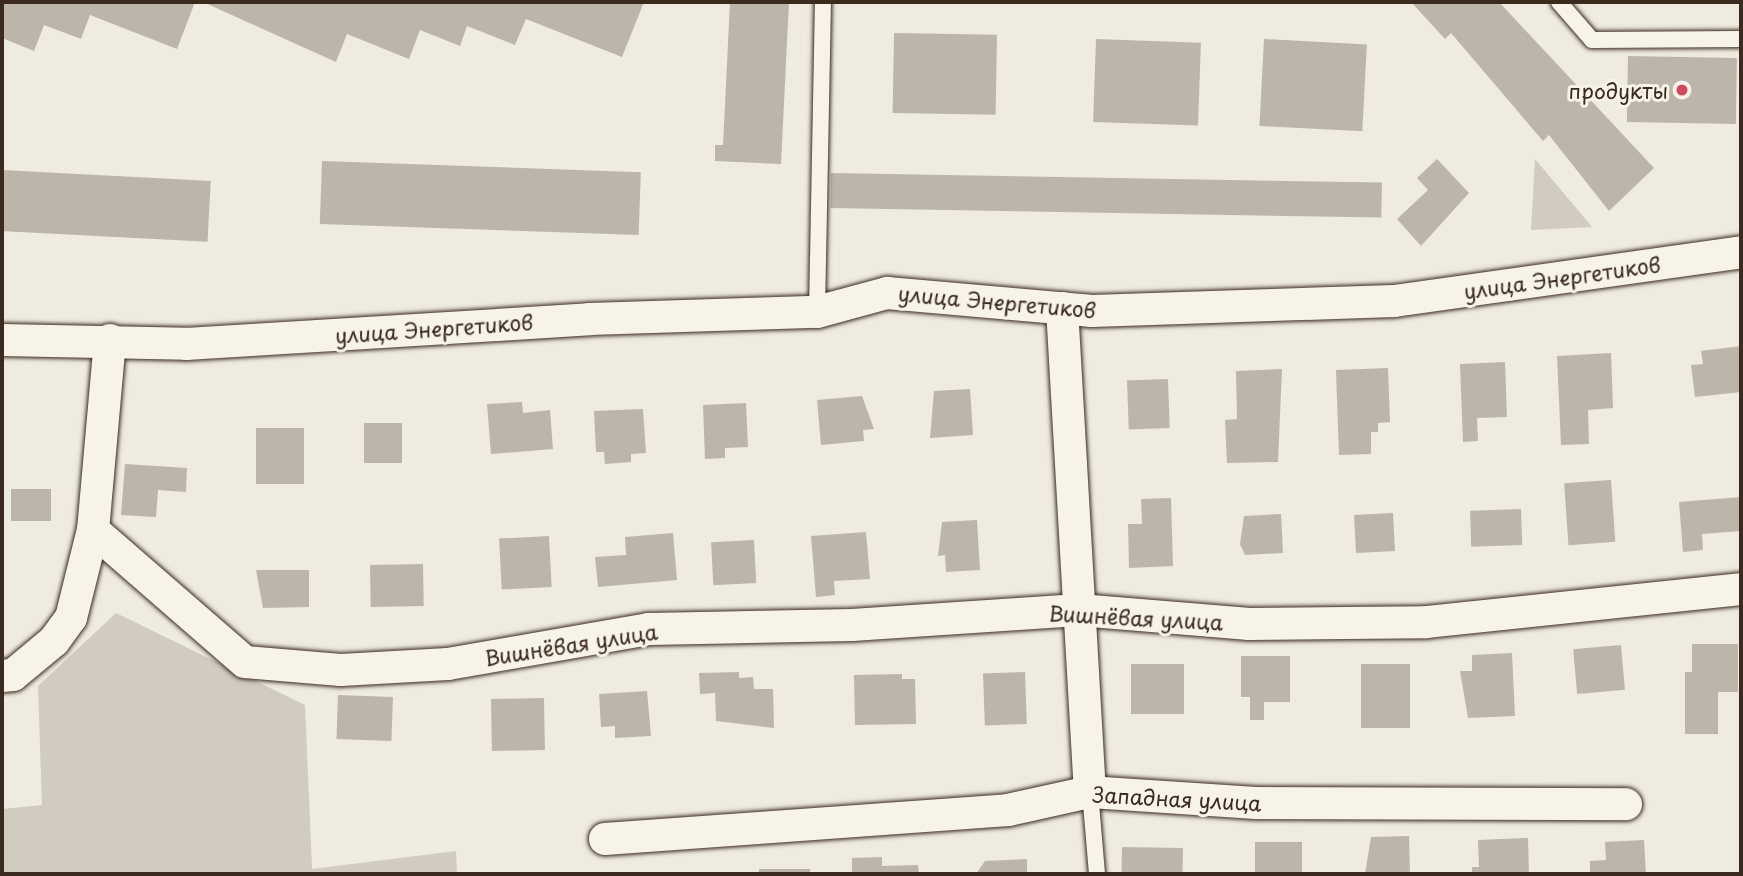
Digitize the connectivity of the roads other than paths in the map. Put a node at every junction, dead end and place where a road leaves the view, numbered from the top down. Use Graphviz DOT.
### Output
graph roads {
  1 [pos="824,2"];
  2 [pos="1559,2"];
  3 [pos="1741,39"];
  4 [pos="1741,252"];
  5 [pos="1062,307"];
  6 [pos="817,312"];
  7 [pos="2,340"];
  8 [pos="110,340"];
  9 [pos="93,530"];
  10 [pos="1741,589"];
  11 [pos="1079,610"];
  12 [pos="2,676"];
  13 [pos="1090,792"];
  14 [pos="1626,804"];
  15 [pos="605,839"];
  16 [pos="1097,874"];
  1 -- 6 [label="lane"];
  2 -- 3 [label="lane"];
  4 -- 5 [label="street, улица Энергетиков"];
  5 -- 6 [label="street, улица Энергетиков"];
  5 -- 11 [label="street"];
  6 -- 8 [label="street, улица Энергетиков"];
  7 -- 8 [label="street, улица Энергетиков"];
  8 -- 9 [label="street"];
  9 -- 11 [label="street, Вишнёвая улица"];
  9 -- 12 [label="street"];
  10 -- 11 [label="street, Вишнёвая улица"];
  11 -- 13 [label="street"];
  13 -- 14 [label="street, Западная улица"];
  13 -- 15 [label="street, Западная улица"];
  13 -- 16 [label="lane"];
}
